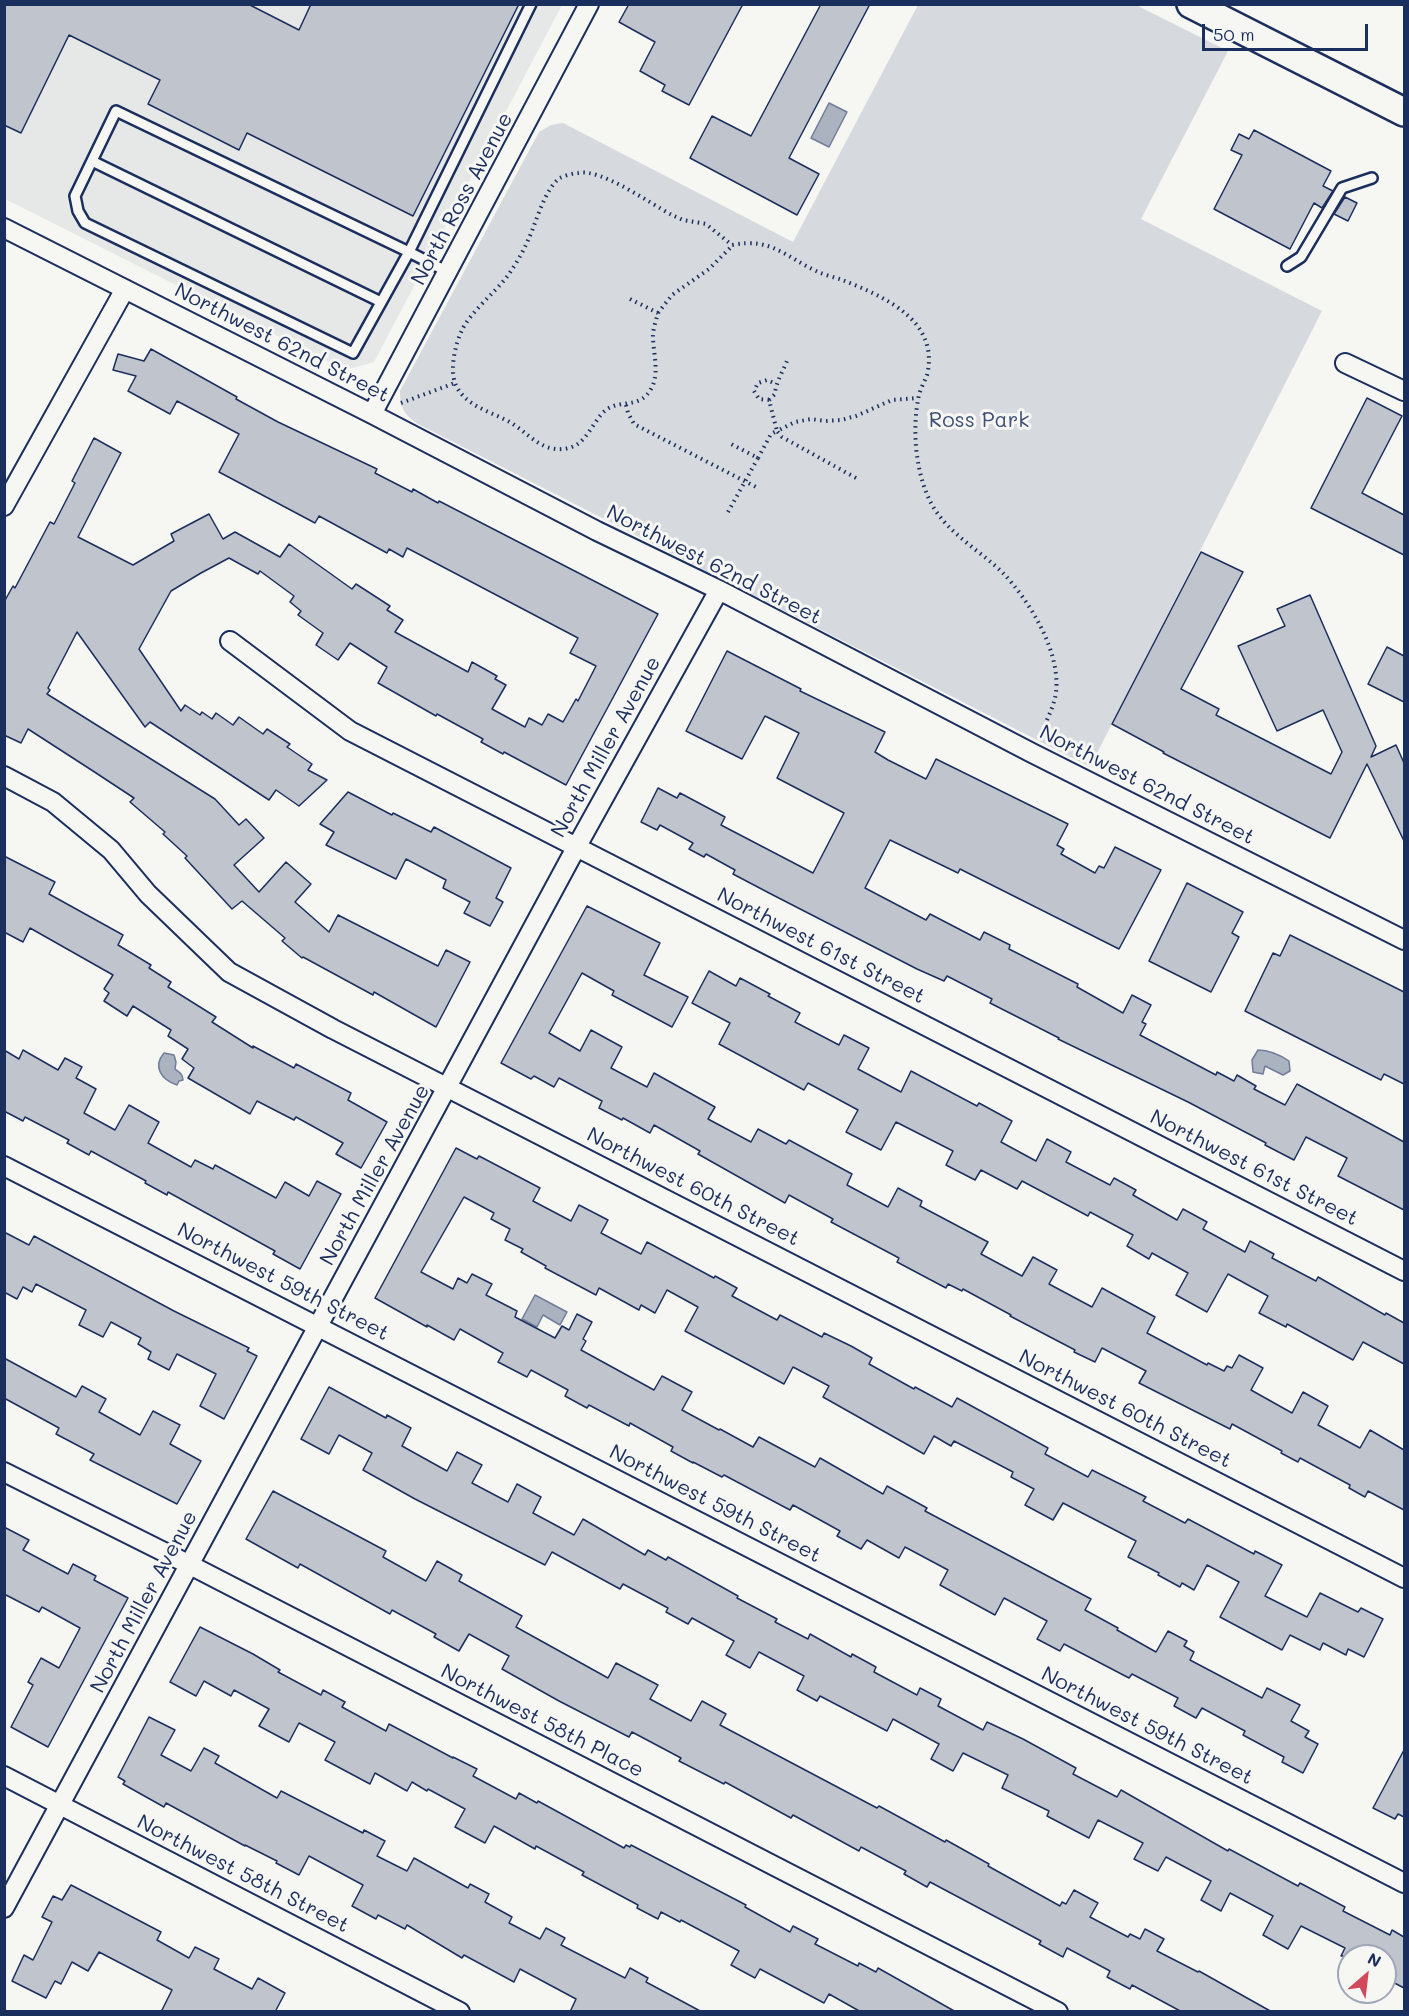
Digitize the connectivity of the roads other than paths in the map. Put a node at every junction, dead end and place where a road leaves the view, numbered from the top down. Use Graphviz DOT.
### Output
graph roads {
  1 [pos="531,4"];
  2 [pos="589,4"];
  3 [pos="1191,4"];
  4 [pos="1404,112"];
  5 [pos="92,161"];
  6 [pos="1372,178"];
  7 [pos="4,228"];
  8 [pos="409,252"];
  9 [pos="1287,266"];
  10 [pos="448,272"];
  11 [pos="125,289"];
  12 [pos="381,302"];
  13 [pos="1345,363"];
  14 [pos="1404,391"];
  15 [pos="372,414"];
  16 [pos="4,506"];
  17 [pos="719,590"];
  18 [pos="230,640"];
  19 [pos="4,776"];
  20 [pos="577,846"];
  21 [pos="1404,940"];
  22 [pos="449,1087"];
  23 [pos="4,1166"];
  24 [pos="1404,1271"];
  25 [pos="318,1326"];
  26 [pos="4,1472"];
  27 [pos="190,1565"];
  28 [pos="1404,1578"];
  29 [pos="4,1776"];
  30 [pos="60,1804"];
  31 [pos="1404,1883"];
  32 [pos="4,1908"];
  33 [pos="460,2012"];
  34 [pos="1058,2012"];
  1 -- 8 [label="lane"];
  2 -- 10 [label="street, North Ross Avenue"];
  3 -- 4 [label="main road"];
  5 -- 8 [label="lane"];
  5 -- 12 [label="lane"];
  5 -- 12 [label="lane"];
  6 -- 9 [label="lane"];
  7 -- 11 [label="street, Northwest 62nd Street"];
  8 -- 10 [label="lane"];
  8 -- 12 [label="lane"];
  10 -- 15 [label="street, North Ross Avenue"];
  11 -- 15 [label="street, Northwest 62nd Street"];
  11 -- 16 [label="street"];
  13 -- 14 [label="street"];
  15 -- 17 [label="street, Northwest 62nd Street"];
  17 -- 20 [label="street, North Miller Avenue"];
  17 -- 21 [label="street, Northwest 62nd Street"];
  18 -- 20 [label="street, Northwest 61st Street"];
  19 -- 22 [label="street, Northwest 60th Street"];
  20 -- 22 [label="street, North Miller Avenue"];
  20 -- 24 [label="street, Northwest 61st Street"];
  22 -- 25 [label="street, North Miller Avenue"];
  22 -- 28 [label="street, Northwest 60th Street"];
  23 -- 25 [label="street, Northwest 59th Street"];
  25 -- 27 [label="street, North Miller Avenue"];
  25 -- 31 [label="street, Northwest 59th Street"];
  26 -- 27 [label="street, Northwest 58th Place"];
  27 -- 30 [label="street, North Miller Avenue"];
  27 -- 34 [label="street, Northwest 58th Place"];
  29 -- 30 [label="street, Northwest 58th Street"];
  30 -- 32 [label="street, North Miller Avenue"];
  30 -- 33 [label="street, Northwest 58th Street"];
}
